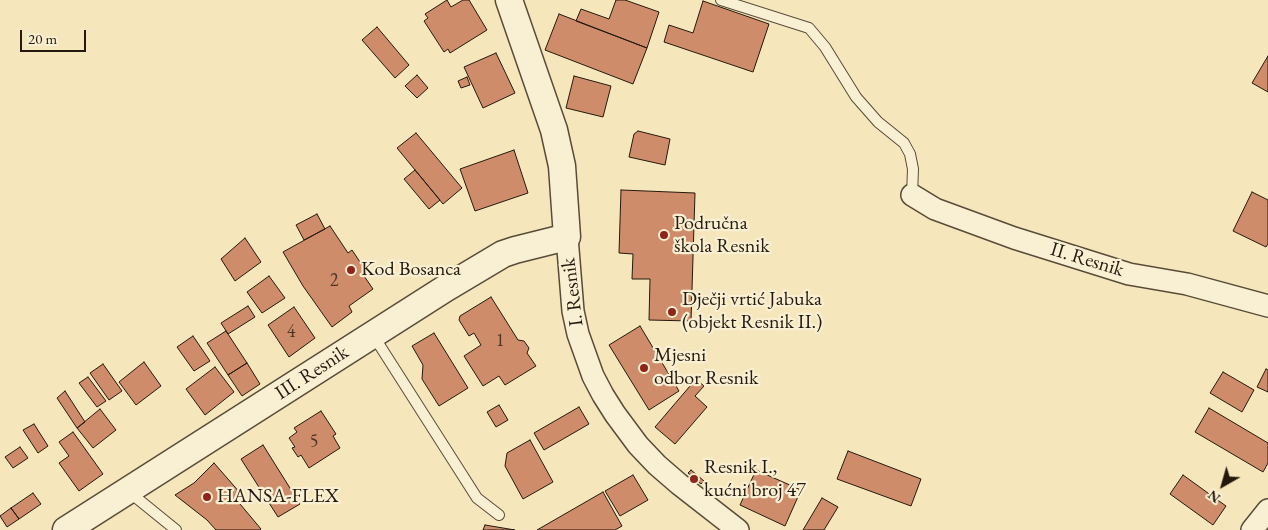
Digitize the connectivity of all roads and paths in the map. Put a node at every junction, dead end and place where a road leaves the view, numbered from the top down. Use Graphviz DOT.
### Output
graph roads {
  1 [pos="509,0"];
  2 [pos="722,0"];
  3 [pos="912,195"];
  4 [pos="567,237"];
  5 [pos="1268,306"];
  6 [pos="373,334"];
  7 [pos="127,491"];
  8 [pos="499,515"];
  9 [pos="66,530"];
  10 [pos="176,530"];
  11 [pos="738,530"];
  1 -- 4 [label="street, I. Resnik"];
  2 -- 3 [label="lane"];
  3 -- 5 [label="street, II. Resnik"];
  4 -- 6 [label="street, III. Resnik"];
  4 -- 11 [label="street, I. Resnik"];
  6 -- 7 [label="street, III. Resnik"];
  6 -- 8 [label="lane"];
  7 -- 9 [label="street, III. Resnik"];
  7 -- 10 [label="lane"];
}
